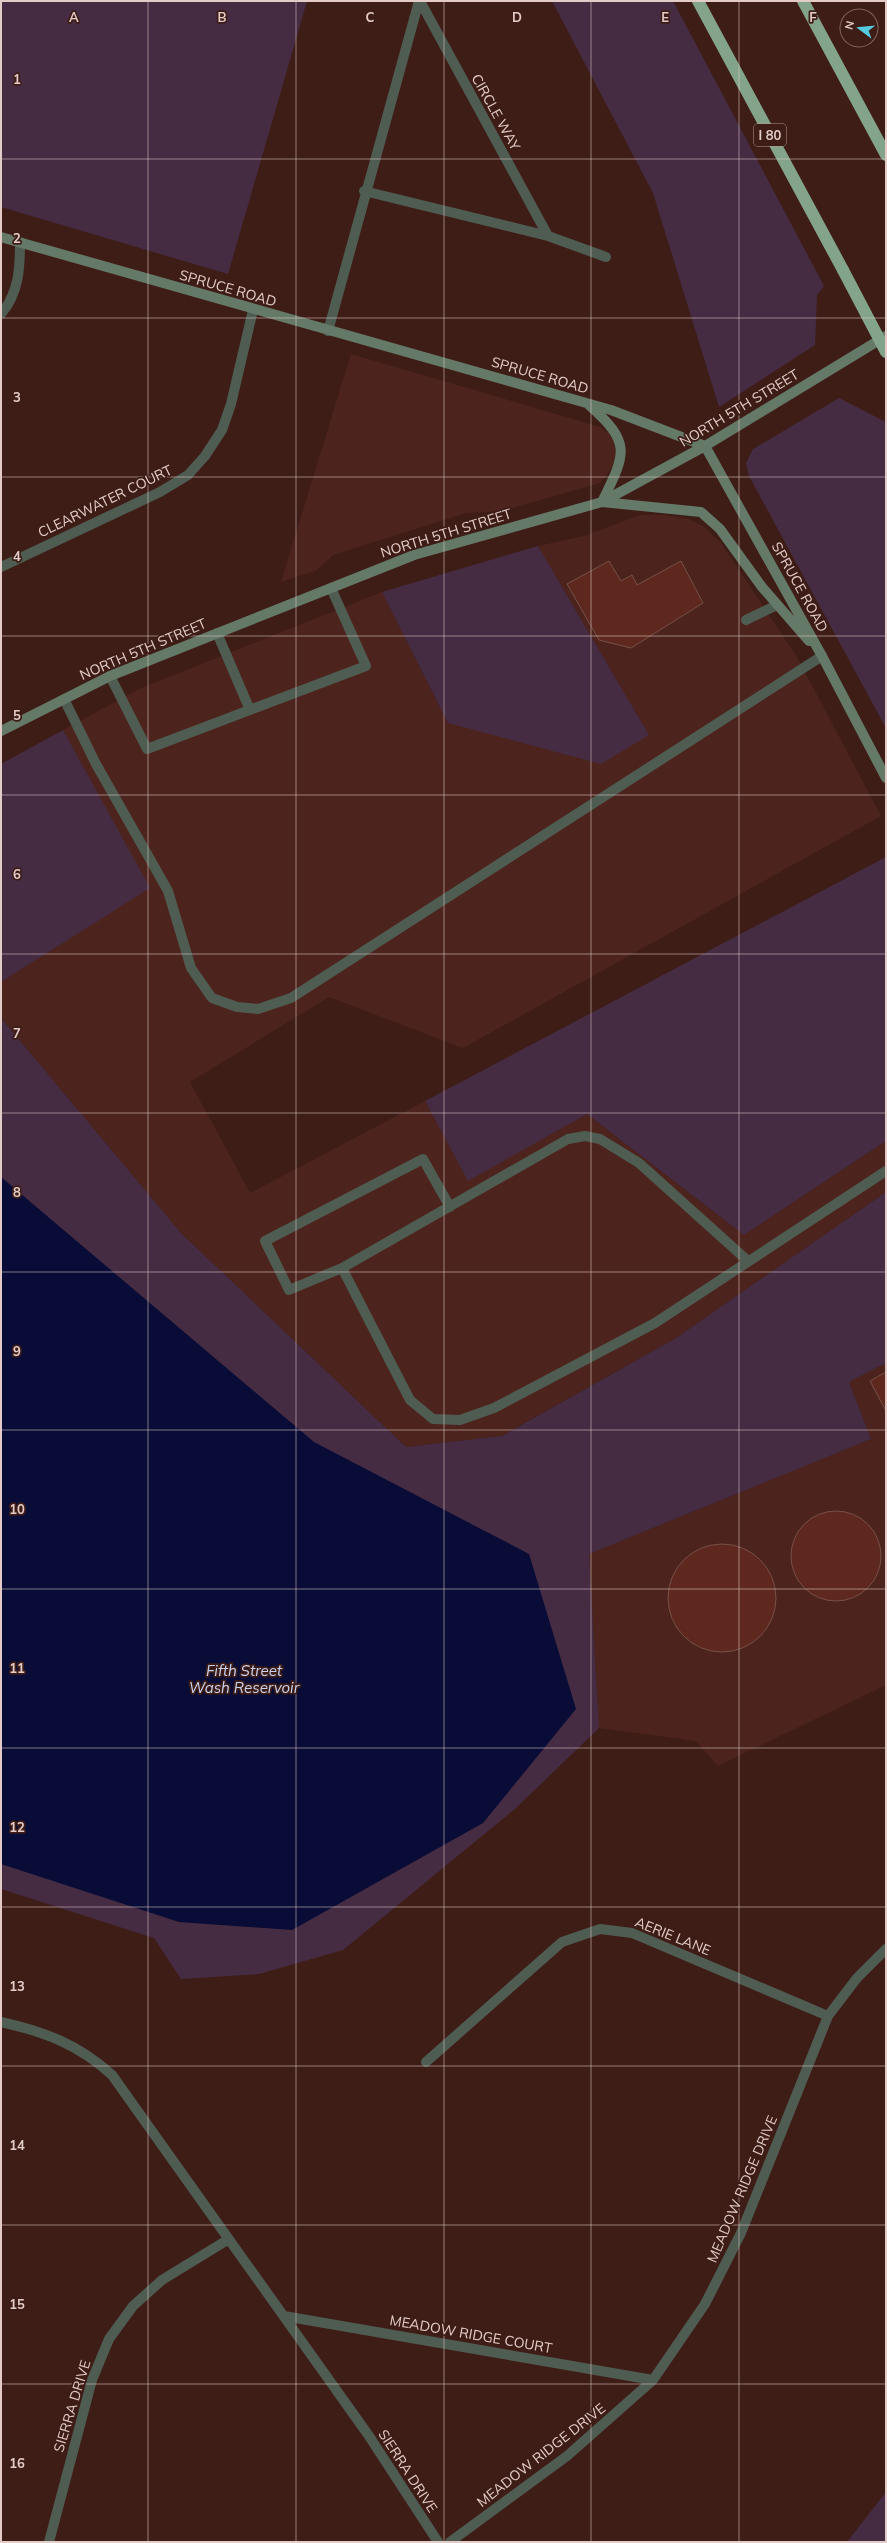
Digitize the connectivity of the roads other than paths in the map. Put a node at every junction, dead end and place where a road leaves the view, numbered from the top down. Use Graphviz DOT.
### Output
graph roads {
  1 [pos="419,1"];
  2 [pos="698,1"];
  3 [pos="803,1"];
  4 [pos="886,155"];
  5 [pos="364,191"];
  6 [pos="548,236"];
  7 [pos="1,237"];
  8 [pos="20,242"];
  9 [pos="606,257"];
  10 [pos="253,310"];
  11 [pos="1,314"];
  12 [pos="328,331"];
  13 [pos="886,336"];
  14 [pos="886,352"];
  15 [pos="586,402"];
  16 [pos="705,446"];
  17 [pos="602,502"];
  18 [pos="1,567"];
  19 [pos="332,588"];
  20 [pos="777,604"];
  21 [pos="746,620"];
  22 [pos="217,633"];
  23 [pos="822,656"];
  24 [pos="110,676"];
  25 [pos="64,699"];
  26 [pos="250,710"];
  27 [pos="1,731"];
  28 [pos="886,778"];
  29 [pos="886,1171"];
  30 [pos="450,1207"];
  31 [pos="748,1262"];
  32 [pos="342,1268"];
  33 [pos="886,1949"];
  34 [pos="828,2016"];
  35 [pos="1,2022"];
  36 [pos="426,2062"];
  37 [pos="229,2239"];
  38 [pos="284,2316"];
  39 [pos="653,2380"];
  40 [pos="49,2542"];
  41 [pos="438,2542"];
  42 [pos="450,2542"];
  1 -- 5 [label="street, CIRCLE WAY"];
  1 -- 6 [label="street, CIRCLE WAY"];
  2 -- 14 [label="highway, I 80, bridge"];
  3 -- 4 [label="highway"];
  5 -- 6 [label="street"];
  5 -- 12 [label="street, CIRCLE WAY"];
  6 -- 9 [label="street"];
  7 -- 8 [label="street, SPRUCE ROAD"];
  8 -- 10 [label="street, SPRUCE ROAD"];
  8 -- 11 [label="street"];
  10 -- 12 [label="street, SPRUCE ROAD"];
  10 -- 18 [label="street, CLEARWATER COURT"];
  12 -- 15 [label="street, SPRUCE ROAD"];
  13 -- 16 [label="street, NORTH 5TH STREET"];
  15 -- 16 [label="street, SPRUCE ROAD"];
  15 -- 17 [label="street"];
  16 -- 17 [label="street, NORTH 5TH STREET"];
  16 -- 23 [label="street, SPRUCE ROAD"];
  17 -- 19 [label="street, NORTH 5TH STREET"];
  17 -- 20 [label="street"];
  19 -- 22 [label="street, NORTH 5TH STREET"];
  19 -- 26 [label="street"];
  20 -- 21 [label="street"];
  20 -- 23 [label="street"];
  22 -- 24 [label="street, NORTH 5TH STREET"];
  22 -- 26 [label="street"];
  23 -- 25 [label="street"];
  23 -- 28 [label="street, SPRUCE ROAD"];
  24 -- 25 [label="street, NORTH 5TH STREET"];
  24 -- 26 [label="street"];
  25 -- 27 [label="street, NORTH 5TH STREET"];
  29 -- 31 [label="street"];
  30 -- 31 [label="street"];
  30 -- 32 [label="street"];
  30 -- 32 [label="street"];
  31 -- 32 [label="street"];
  33 -- 34 [label="street, MEADOW RIDGE DRIVE"];
  34 -- 36 [label="street, AERIE LANE"];
  34 -- 39 [label="street, MEADOW RIDGE DRIVE"];
  35 -- 37 [label="street, SIERRA DRIVE"];
  37 -- 38 [label="street, SIERRA DRIVE"];
  37 -- 40 [label="street, SIERRA DRIVE"];
  38 -- 39 [label="street, MEADOW RIDGE COURT"];
  38 -- 41 [label="street, SIERRA DRIVE"];
  39 -- 42 [label="street, MEADOW RIDGE DRIVE"];
}
